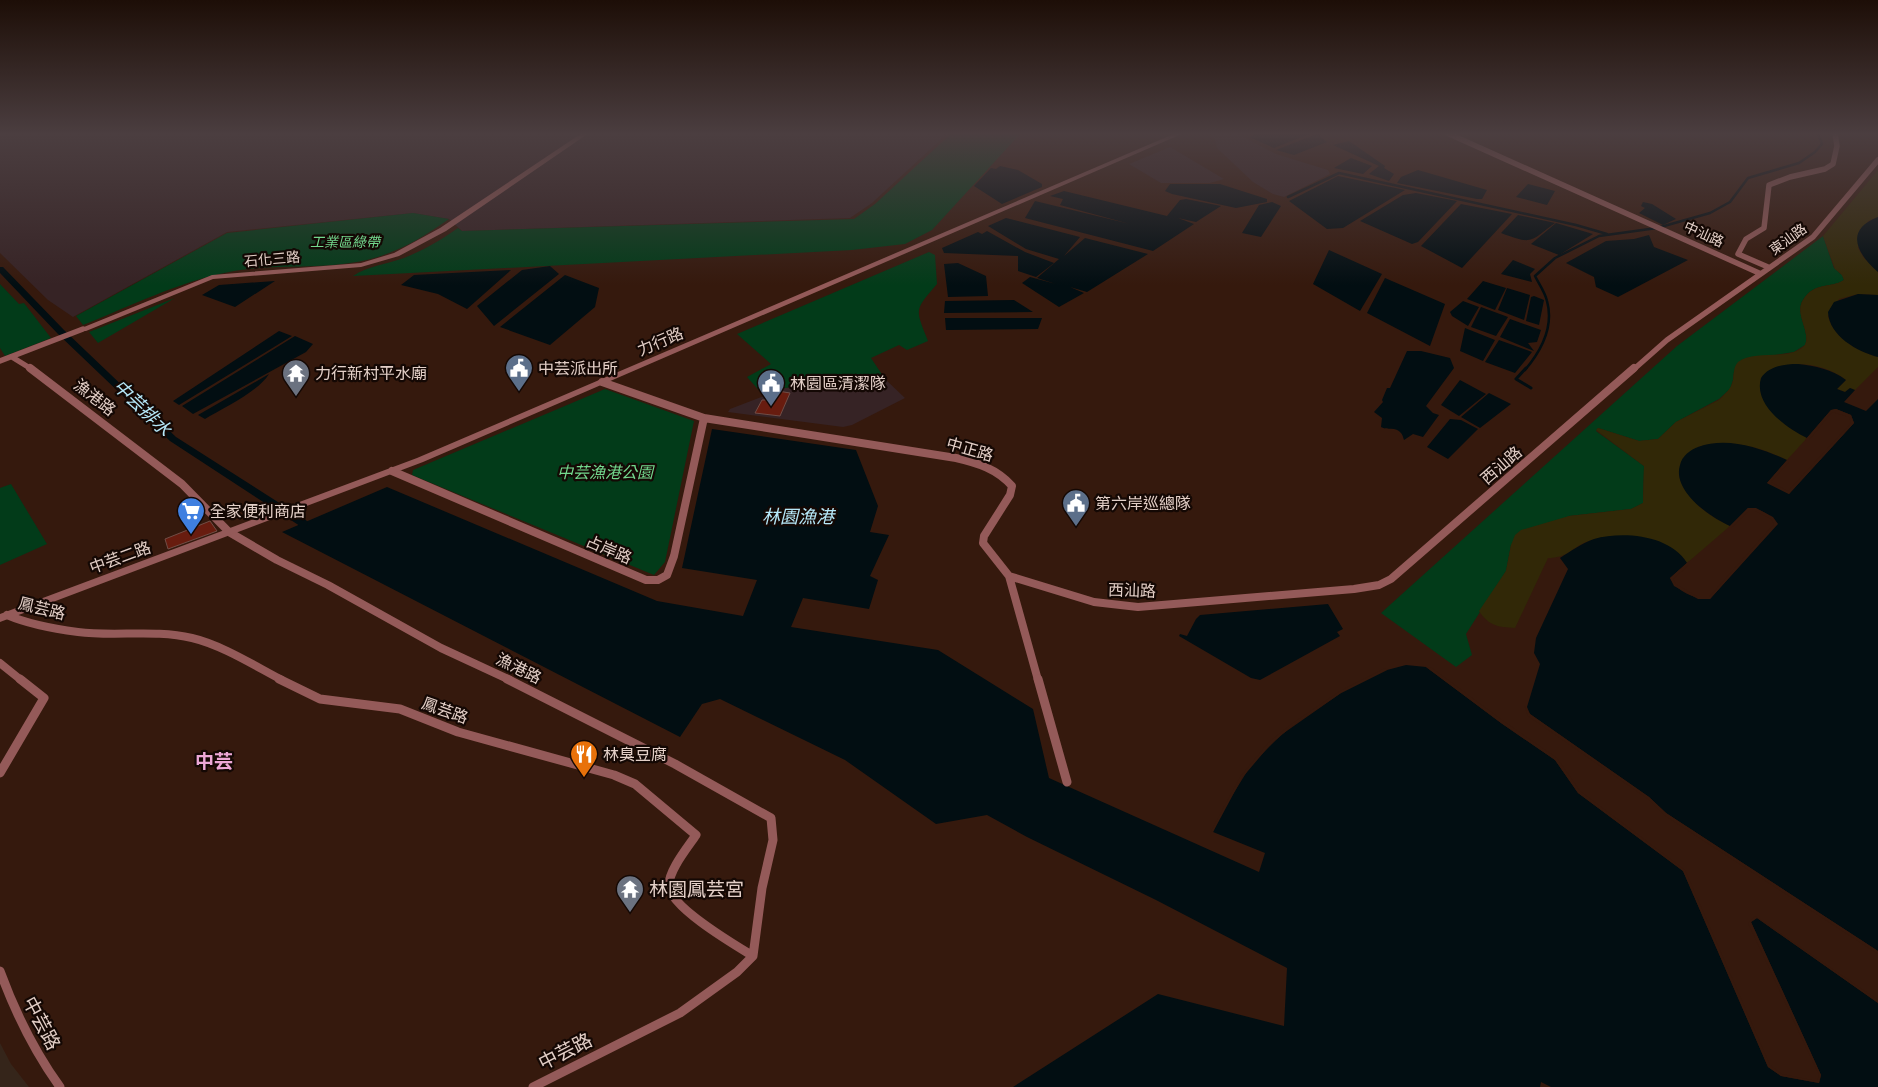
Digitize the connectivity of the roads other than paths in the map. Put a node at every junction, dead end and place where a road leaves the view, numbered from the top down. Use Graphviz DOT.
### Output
graph roads {
  1 [pos="511,184"];
  2 [pos="1064,184"];
  3 [pos="1560,184"];
  4 [pos="1772,184"];
  5 [pos="1858,184"];
  6 [pos="1738,254"];
  7 [pos="1728,258"];
  8 [pos="1768,268"];
  9 [pos="1759,274"];
  10 [pos="83,328"];
  11 [pos="12,357"];
  12 [pos="0,362"];
  13 [pos="602,382"];
  14 [pos="704,418"];
  15 [pos="392,472"];
  16 [pos="252,525"];
  17 [pos="229,532"];
  18 [pos="1009,576"];
  19 [pos="4,616"];
  20 [pos="0,663"];
  21 [pos="0,773"];
  22 [pos="1067,782"];
  23 [pos="752,956"];
  24 [pos="0,971"];
  25 [pos="60,1087"];
  26 [pos="533,1087"];
  1 -- 10 [label="street, 石化三路"];
  2 -- 13 [label="street, 力行路"];
  3 -- 7 [label="street, 中汕路"];
  4 -- 6 [label="street"];
  5 -- 8 [label="street, 東汕路"];
  6 -- 7 [label="street"];
  6 -- 8 [label="street"];
  7 -- 9 [label="street, 中汕路"];
  8 -- 9 [label="street, 西汕路"];
  9 -- 18 [label="street, 西汕路"];
  10 -- 11 [label="street"];
  11 -- 12 [label="street"];
  11 -- 17 [label="street, 漁港路"];
  13 -- 14 [label="street, 中正路"];
  13 -- 15 [label="street, 力行路"];
  14 -- 15 [label="street, 占岸路"];
  14 -- 18 [label="street, 中正路"];
  15 -- 16 [label="street, 力行路"];
  16 -- 17 [label="street, 中芸二路"];
  17 -- 19 [label="street, 中芸二路"];
  17 -- 23 [label="street, 漁港路"];
  18 -- 22 [label="street, 中正路"];
  19 -- 23 [label="street, 鳳芸路"];
  20 -- 21 [label="street"];
  23 -- 26 [label="street, 中芸路"];
  24 -- 25 [label="street, 中芸路"];
}
